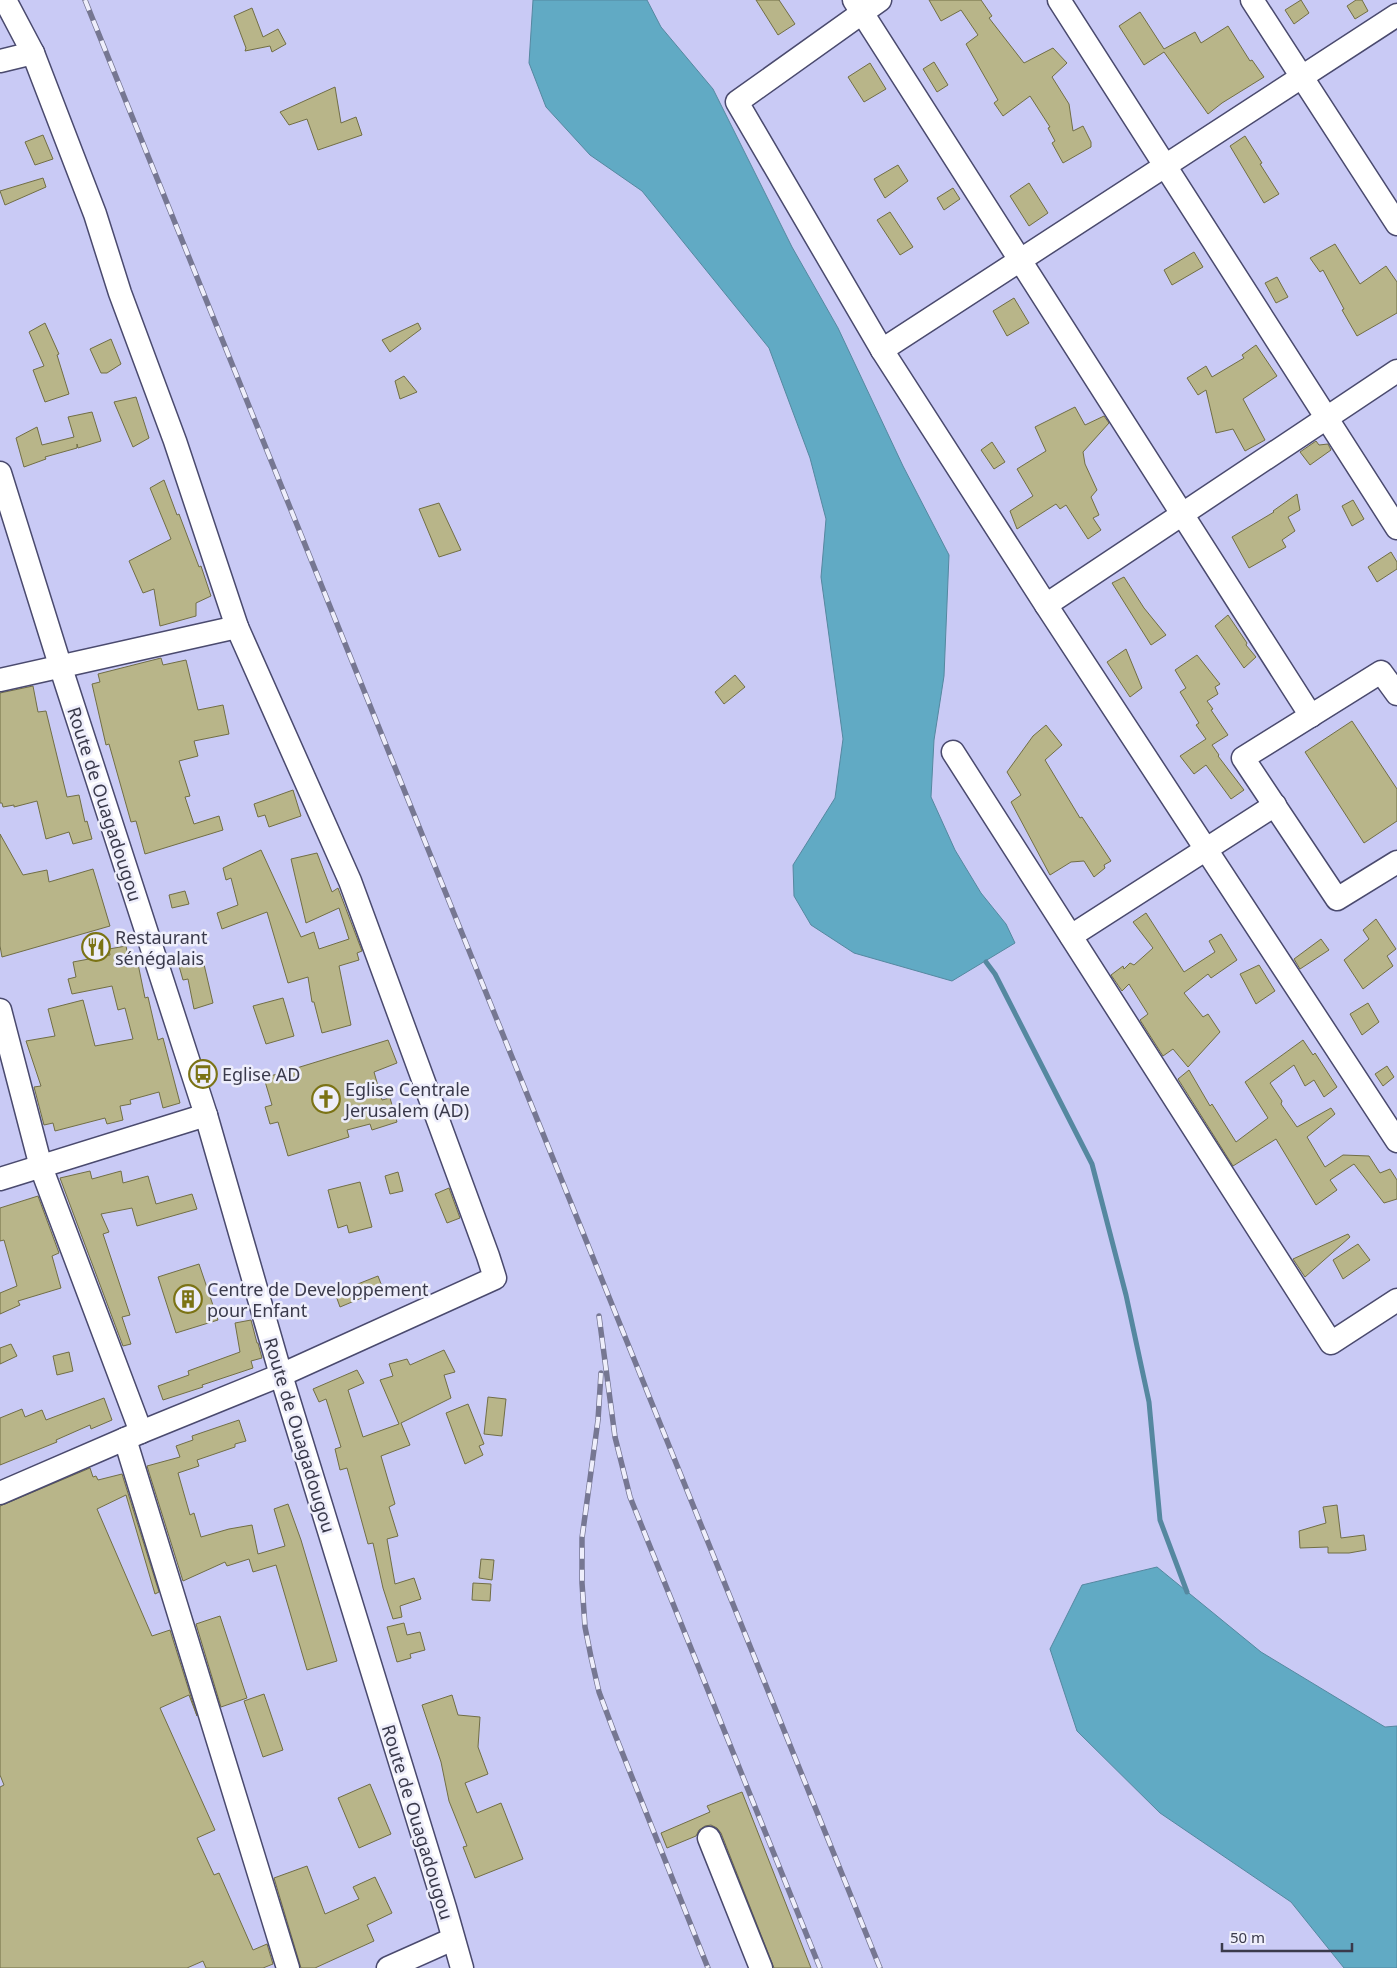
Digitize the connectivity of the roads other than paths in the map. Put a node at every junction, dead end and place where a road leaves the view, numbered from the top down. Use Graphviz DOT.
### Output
graph roads {
  1 [pos="5,0"];
  2 [pos="1059,0"];
  3 [pos="1252,0"];
  4 [pos="865,4"];
  5 [pos="1397,15"];
  6 [pos="32,53"];
  7 [pos="0,61"];
  8 [pos="1302,77"];
  9 [pos="1164,166"];
  10 [pos="1397,224"];
  11 [pos="1020,260"];
  12 [pos="882,350"];
  13 [pos="1397,371"];
  14 [pos="1326,418"];
  15 [pos="0,473"];
  16 [pos="1182,514"];
  17 [pos="1397,528"];
  18 [pos="1046,605"];
  19 [pos="236,627"];
  20 [pos="60,665"];
  21 [pos="0,680"];
  22 [pos="1397,694"];
  23 [pos="1311,716"];
  24 [pos="953,752"];
  25 [pos="1275,805"];
  26 [pos="1206,850"];
  27 [pos="1397,862"];
  28 [pos="1071,936"];
  29 [pos="0,1010"];
  30 [pos="206,1115"];
  31 [pos="1397,1141"];
  32 [pos="40,1167"];
  33 [pos="0,1179"];
  34 [pos="1397,1300"];
  35 [pos="281,1375"];
  36 [pos="133,1436"];
  37 [pos="0,1493"];
  38 [pos="709,1838"];
  39 [pos="453,1939"];
  40 [pos="288,1968"];
  41 [pos="388,1968"];
  42 [pos="462,1968"];
  43 [pos="761,1968"];
  1 -- 6 [label="street"];
  2 -- 9 [label="street"];
  3 -- 8 [label="street"];
  4 -- 11 [label="street"];
  4 -- 12 [label="street"];
  5 -- 8 [label="street"];
  6 -- 7 [label="street"];
  6 -- 19 [label="street"];
  8 -- 9 [label="street"];
  8 -- 10 [label="street"];
  9 -- 11 [label="street"];
  9 -- 14 [label="street"];
  11 -- 12 [label="street"];
  11 -- 16 [label="street"];
  12 -- 18 [label="street"];
  13 -- 14 [label="street"];
  14 -- 16 [label="street"];
  14 -- 17 [label="street"];
  15 -- 20 [label="street, Route de Ouagadougou"];
  16 -- 18 [label="street"];
  16 -- 23 [label="street"];
  18 -- 26 [label="street"];
  19 -- 20 [label="street"];
  19 -- 35 [label="street"];
  20 -- 21 [label="street"];
  20 -- 30 [label="street, Route de Ouagadougou"];
  22 -- 23 [label="street"];
  23 -- 25 [label="street"];
  24 -- 28 [label="street"];
  25 -- 26 [label="street"];
  25 -- 27 [label="street"];
  26 -- 28 [label="street"];
  26 -- 31 [label="street"];
  28 -- 34 [label="street"];
  29 -- 32 [label="street"];
  30 -- 32 [label="street"];
  30 -- 35 [label="street, Route de Ouagadougou"];
  32 -- 33 [label="street"];
  32 -- 36 [label="street"];
  35 -- 36 [label="street"];
  35 -- 39 [label="street, Route de Ouagadougou"];
  36 -- 37 [label="street"];
  36 -- 40 [label="street"];
  38 -- 43 [label="street"];
  39 -- 41 [label="street"];
  39 -- 42 [label="street, Route de Ouagadougou"];
}
